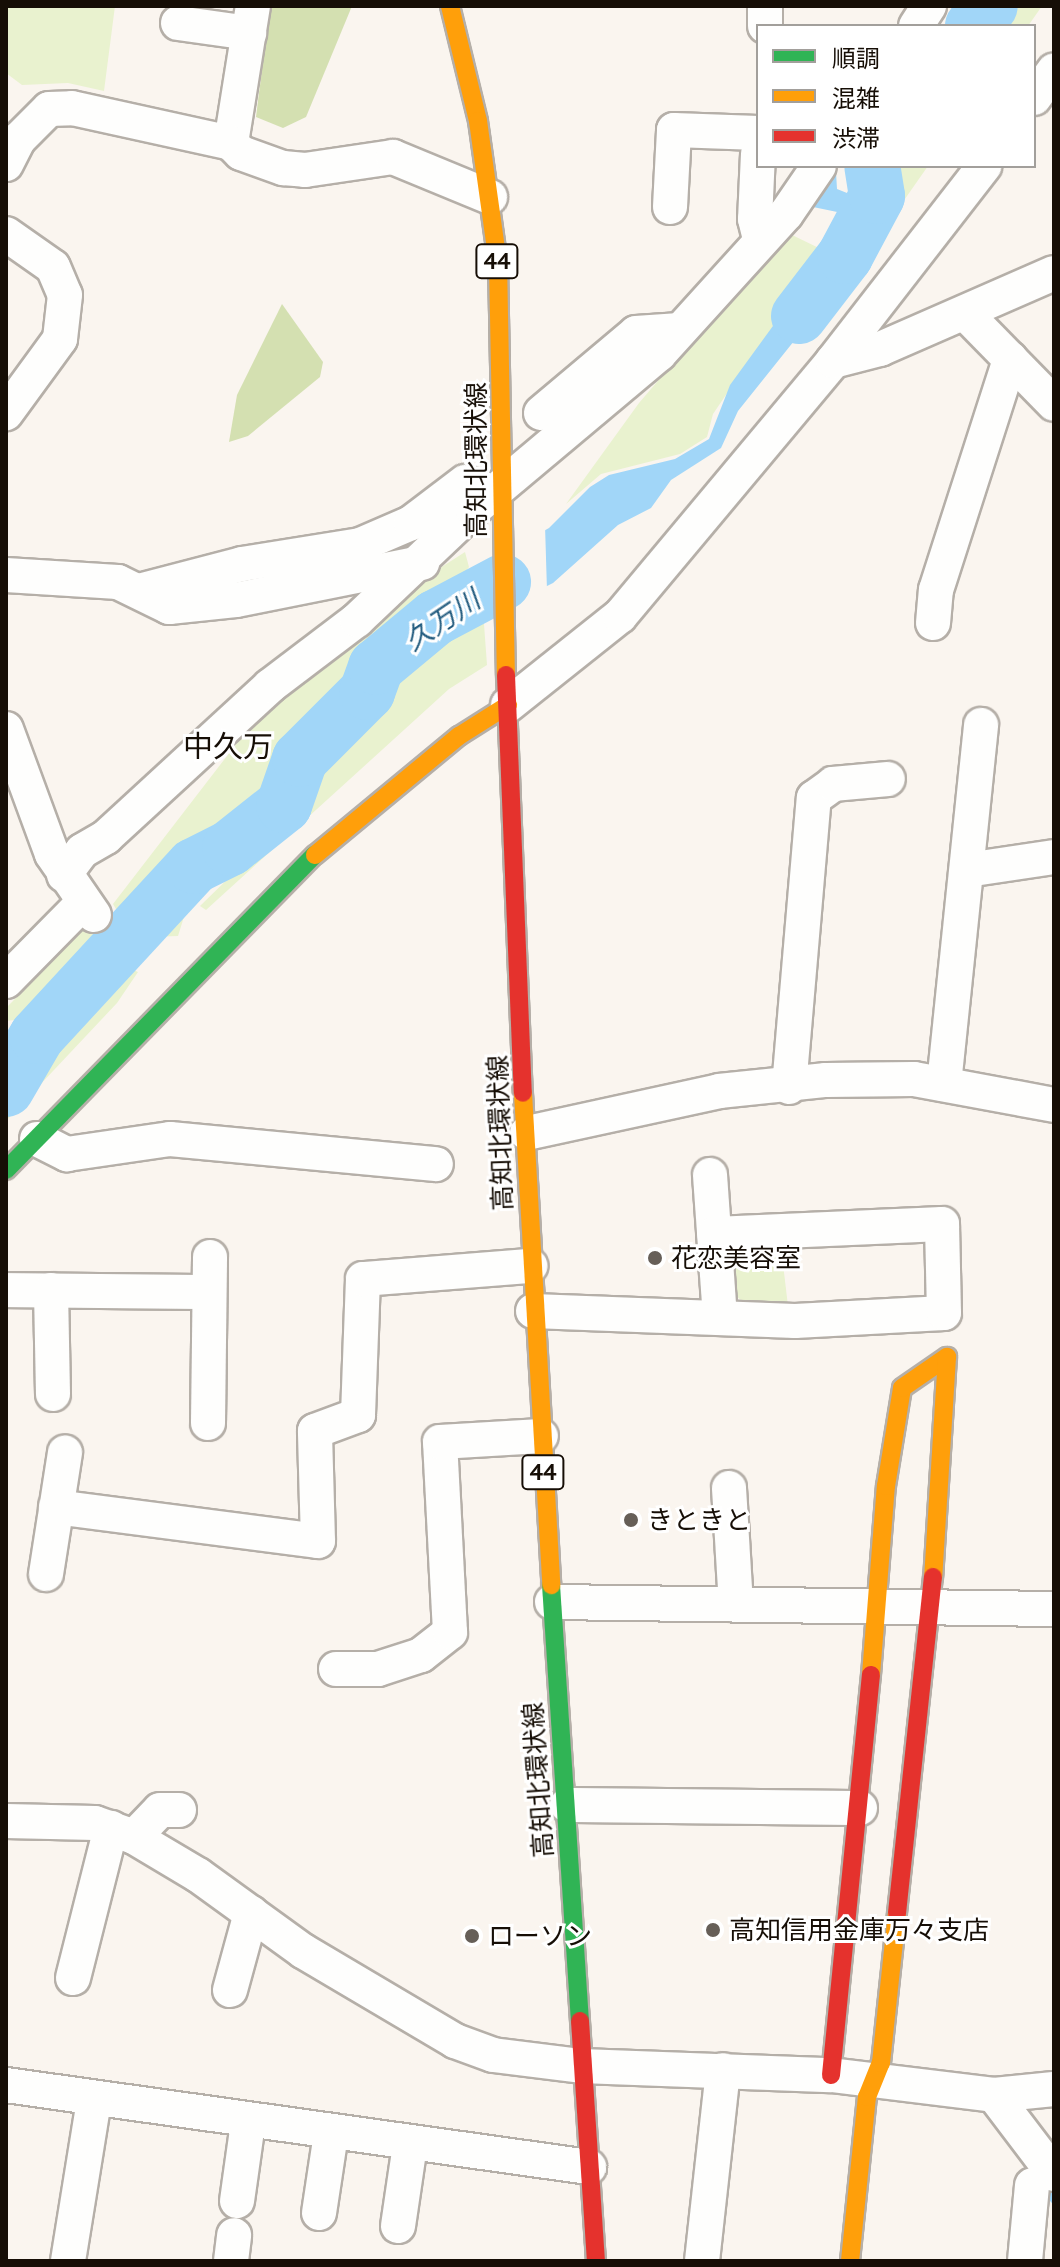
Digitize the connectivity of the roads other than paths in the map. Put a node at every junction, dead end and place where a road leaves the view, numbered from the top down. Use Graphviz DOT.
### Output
graph roads {
  1 [pos="450,6"];
  2 [pos="929,6"];
  3 [pos="251,20"];
  4 [pos="178,23"];
  5 [pos="917,24"];
  6 [pos="1054,70"];
  7 [pos="1036,95"];
  8 [pos="756,133"];
  9 [pos="231,143"];
  10 [pos="6,164"];
  11 [pos="757,168"];
  12 [pos="818,168"];
  13 [pos="982,168"];
  14 [pos="490,197"];
  15 [pos="670,207"];
  16 [pos="6,234"];
  17 [pos="760,239"];
  18 [pos="1054,273"];
  19 [pos="965,313"];
  20 [pos="680,330"];
  21 [pos="1010,359"];
  22 [pos="833,361"];
  23 [pos="13,390"];
  24 [pos="1054,404"];
  25 [pos="541,413"];
  26 [pos="465,482"];
  27 [pos="500,505"];
  28 [pos="422,563"];
  29 [pos="6,575"];
  30 [pos="143,590"];
  31 [pos="933,623"];
  32 [pos="508,694"];
  33 [pos="981,725"];
  34 [pos="6,729"];
  35 [pos="888,779"];
  36 [pos="1054,857"];
  37 [pos="967,870"];
  38 [pos="64,875"];
  39 [pos="6,981"];
  40 [pos="944,1084"];
  41 [pos="789,1087"];
  42 [pos="1054,1105"];
  43 [pos="527,1133"];
  44 [pos="37,1139"];
  45 [pos="436,1164"];
  46 [pos="6,1170"];
  47 [pos="710,1175"];
  48 [pos="714,1234"];
  49 [pos="210,1257"];
  50 [pos="530,1266"];
  51 [pos="6,1290"];
  52 [pos="51,1290"];
  53 [pos="209,1292"];
  54 [pos="533,1311"];
  55 [pos="720,1318"];
  56 [pos="53,1394"];
  57 [pos="208,1423"];
  58 [pos="541,1436"];
  59 [pos="65,1452"];
  60 [pos="729,1488"];
  61 [pos="56,1507"];
  62 [pos="46,1574"];
  63 [pos="552,1602"];
  64 [pos="736,1605"];
  65 [pos="878,1607"];
  66 [pos="927,1607"];
  67 [pos="1054,1609"];
  68 [pos="336,1669"];
  69 [pos="567,1805"];
  70 [pos="860,1808"];
  71 [pos="179,1810"];
  72 [pos="6,1821"];
  73 [pos="122,1832"];
  74 [pos="251,1913"];
  75 [pos="73,1978"];
  76 [pos="230,1990"];
  77 [pos="581,2066"];
  78 [pos="723,2070"];
  79 [pos="831,2075"];
  80 [pos="872,2081"];
  81 [pos="6,2085"];
  82 [pos="1054,2089"];
  83 [pos="994,2095"];
  84 [pos="94,2101"];
  85 [pos="248,2123"];
  86 [pos="331,2134"];
  87 [pos="410,2145"];
  88 [pos="589,2167"];
  89 [pos="1043,2179"];
  90 [pos="237,2201"];
  91 [pos="319,2213"];
  92 [pos="398,2226"];
  93 [pos="68,2261"];
  94 [pos="596,2261"];
  95 [pos="702,2261"];
  96 [pos="850,2261"];
  97 [pos="1025,2261"];
  1 -- 14 [label="street, 高知北環状線 / 44"];
  2 -- 5 [label="street"];
  3 -- 4 [label="street"];
  3 -- 9 [label="street"];
  6 -- 7 [label="street"];
  8 -- 15 [label="street"];
  9 -- 10 [label="street"];
  9 -- 14 [label="street"];
  11 -- 17 [label="street"];
  12 -- 17 [label="street"];
  13 -- 22 [label="street"];
  14 -- 27 [label="street, 高知北環状線 / 44"];
  16 -- 23 [label="street"];
  17 -- 20 [label="street"];
  18 -- 19 [label="street"];
  19 -- 21 [label="street"];
  19 -- 22 [label="street"];
  20 -- 25 [label="street"];
  20 -- 27 [label="street"];
  21 -- 24 [label="street"];
  21 -- 31 [label="street"];
  22 -- 32 [label="street"];
  26 -- 30 [label="street"];
  27 -- 28 [label="street"];
  27 -- 32 [label="street, 高知北環状線 / 44"];
  28 -- 30 [label="street"];
  28 -- 38 [label="street"];
  29 -- 30 [label="street"];
  32 -- 43 [label="street, 高知北環状線 / 44"];
  32 -- 44 [label="street"];
  33 -- 37 [label="street"];
  34 -- 38 [label="street"];
  35 -- 41 [label="street"];
  36 -- 37 [label="street"];
  37 -- 40 [label="street"];
  38 -- 39 [label="street"];
  40 -- 41 [label="street"];
  40 -- 42 [label="street"];
  41 -- 43 [label="street"];
  43 -- 50 [label="street, 高知北環状線 / 44"];
  44 -- 45 [label="street"];
  44 -- 46 [label="street"];
  47 -- 48 [label="street"];
  48 -- 55 [label="street"];
  48 -- 55 [label="street"];
  49 -- 53 [label="street"];
  50 -- 54 [label="street, 高知北環状線 / 44"];
  50 -- 61 [label="street"];
  51 -- 52 [label="street"];
  52 -- 53 [label="street"];
  52 -- 56 [label="street"];
  53 -- 57 [label="street"];
  54 -- 55 [label="street"];
  54 -- 58 [label="street, 高知北環状線 / 44"];
  58 -- 63 [label="street, 高知北環状線 / 44"];
  58 -- 68 [label="street"];
  59 -- 61 [label="street"];
  60 -- 64 [label="street"];
  61 -- 62 [label="street"];
  63 -- 64 [label="street"];
  63 -- 69 [label="street, 高知北環状線 / 44"];
  64 -- 65 [label="street"];
  65 -- 66 [label="street"];
  65 -- 66 [label="street"];
  65 -- 70 [label="street"];
  66 -- 67 [label="street"];
  66 -- 80 [label="street"];
  69 -- 70 [label="street"];
  69 -- 77 [label="street, 高知北環状線 / 44"];
  70 -- 79 [label="street"];
  71 -- 73 [label="street"];
  72 -- 73 [label="street"];
  73 -- 74 [label="street"];
  73 -- 75 [label="street"];
  74 -- 76 [label="street"];
  74 -- 77 [label="street"];
  77 -- 78 [label="street"];
  77 -- 88 [label="street, 高知北環状線 / 44"];
  78 -- 79 [label="street"];
  78 -- 95 [label="street"];
  79 -- 80 [label="street"];
  80 -- 83 [label="street"];
  80 -- 96 [label="street"];
  81 -- 84 [label="street"];
  82 -- 83 [label="street"];
  83 -- 89 [label="street"];
  84 -- 85 [label="street"];
  84 -- 93 [label="street"];
  85 -- 86 [label="street"];
  85 -- 90 [label="street"];
  86 -- 87 [label="street"];
  86 -- 91 [label="street"];
  87 -- 88 [label="street"];
  87 -- 92 [label="street"];
  88 -- 94 [label="street, 高知北環状線 / 44"];
  89 -- 97 [label="street"];
}
